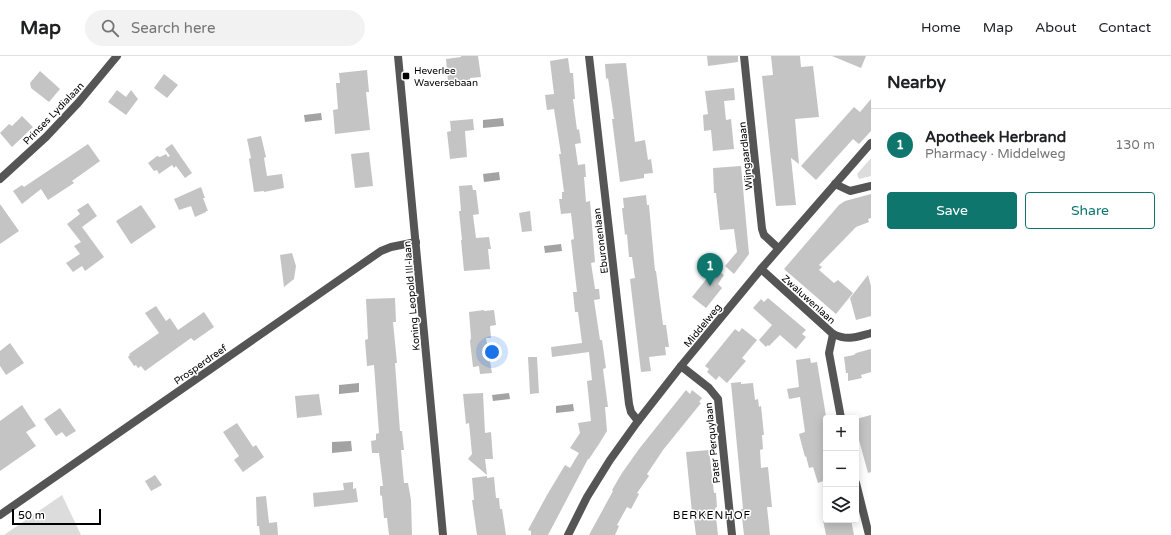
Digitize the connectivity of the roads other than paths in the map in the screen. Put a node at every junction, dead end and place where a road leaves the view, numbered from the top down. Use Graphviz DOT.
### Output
graph roads {
  1 [pos="117,56"];
  2 [pos="398,56"];
  3 [pos="589,56"];
  4 [pos="744,56"];
  5 [pos="871,143"];
  6 [pos="0,179"];
  7 [pos="836,184"];
  8 [pos="871,186"];
  9 [pos="416,242"];
  10 [pos="778,248"];
  11 [pos="760,269"];
  12 [pos="871,333"];
  13 [pos="833,334"];
  14 [pos="681,366"];
  15 [pos="840,415"];
  16 [pos="638,421"];
  17 [pos="857,487"];
  18 [pos="0,515"];
  19 [pos="443,535"];
  20 [pos="568,535"];
  21 [pos="732,535"];
  22 [pos="869,535"];
  1 -- 6 [label="street, Prinses Lydialaan"];
  2 -- 9 [label="street, Koning Leopold III-laan"];
  3 -- 16 [label="street, Eburonenlaan"];
  4 -- 10 [label="street, Wijngaardlaan"];
  5 -- 7 [label="street, Middelweg"];
  7 -- 8 [label="street"];
  7 -- 10 [label="street, Middelweg"];
  9 -- 18 [label="street, Prosperdreef"];
  9 -- 19 [label="street, Koning Leopold III-laan"];
  10 -- 11 [label="street, Middelweg"];
  11 -- 13 [label="street, Zwaluwenlaan"];
  11 -- 14 [label="street, Middelweg"];
  12 -- 13 [label="street, Zwaluwenlaan"];
  13 -- 15 [label="street"];
  14 -- 16 [label="street, Middelweg"];
  14 -- 21 [label="street, Pater Perquylaan"];
  16 -- 20 [label="street, Middelweg"];
  17 -- 22 [label="street"];
}
